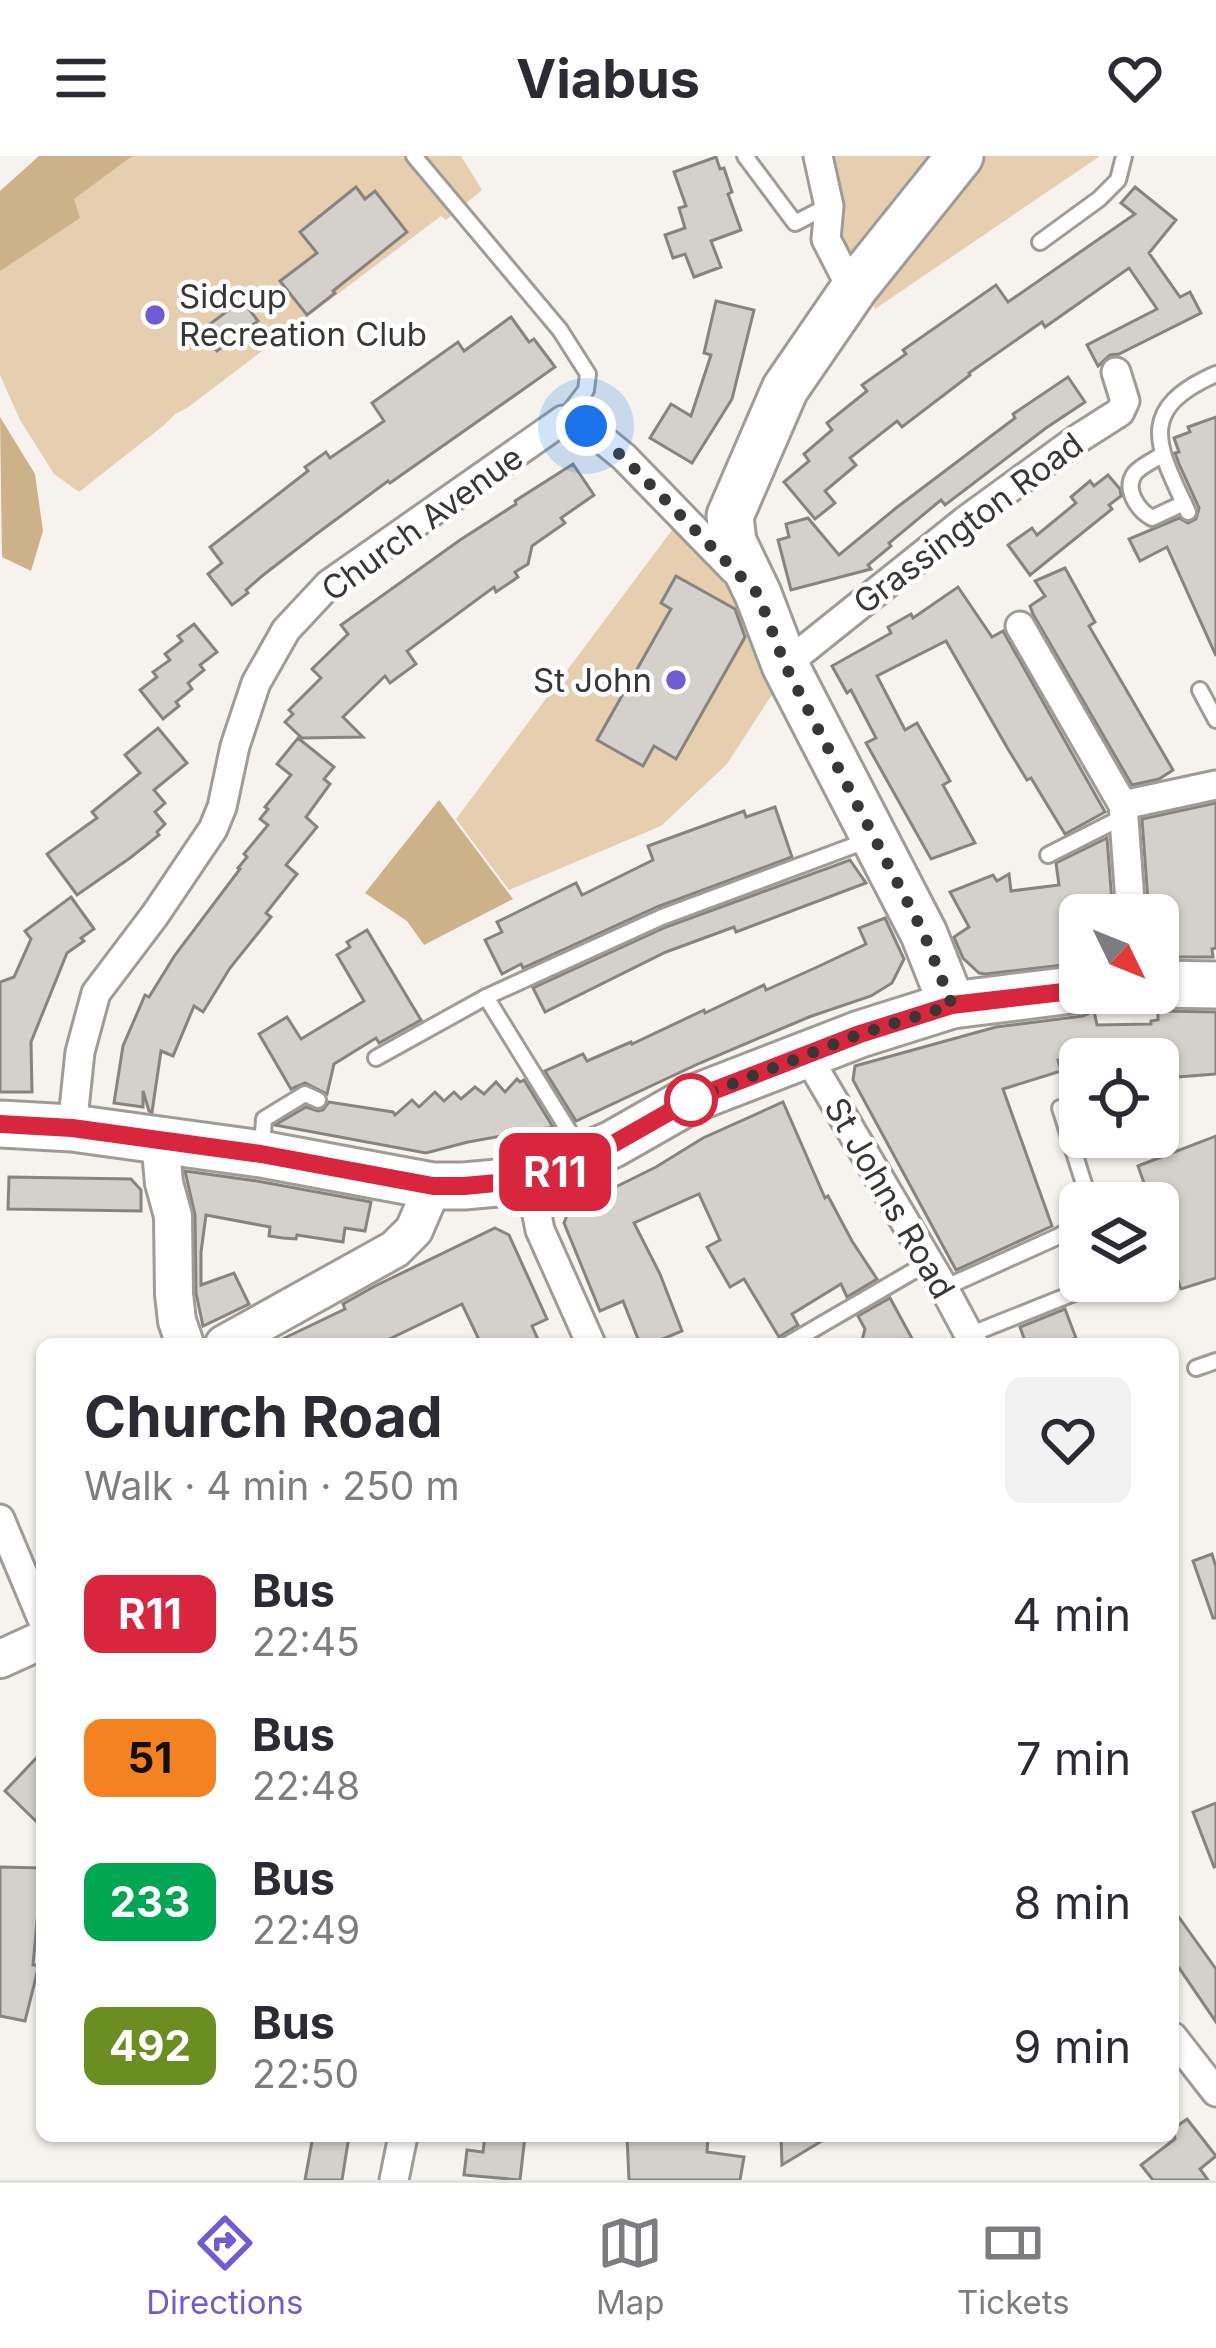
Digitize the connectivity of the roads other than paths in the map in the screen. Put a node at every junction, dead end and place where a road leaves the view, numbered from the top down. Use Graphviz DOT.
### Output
graph roads {
  1 [pos="414,156"];
  2 [pos="745,156"];
  3 [pos="818,156"];
  4 [pos="960,156"];
  5 [pos="1124,156"];
  6 [pos="829,206"];
  7 [pos="1040,242"];
  8 [pos="855,287"];
  9 [pos="1116,372"];
  10 [pos="1216,374"];
  11 [pos="563,420"];
  12 [pos="1076,440"];
  13 [pos="1162,450"];
  14 [pos="1093,464"];
  15 [pos="758,594"];
  16 [pos="1020,626"];
  17 [pos="785,665"];
  18 [pos="1200,690"];
  19 [pos="1216,720"];
  20 [pos="1216,785"];
  21 [pos="1123,811"];
  22 [pos="876,837"];
  23 [pos="1048,855"];
  24 [pos="1129,894"];
  25 [pos="1179,984"];
  26 [pos="1216,985"];
  27 [pos="1059,992"];
  28 [pos="486,997"];
  29 [pos="952,1005"];
  30 [pos="806,1054"];
  31 [pos="376,1058"];
  32 [pos="318,1100"];
  33 [pos="0,1124"];
  34 [pos="72,1128"];
  35 [pos="160,1141"];
  36 [pos="261,1154"];
  37 [pos="585,1157"];
  38 [pos="530,1180"];
  39 [pos="433,1186"];
  40 [pos="1059,1237"];
  41 [pos="929,1262"];
  42 [pos="944,1288"];
  43 [pos="1059,1301"];
  44 [pos="183,1338"];
  45 [pos="235,1338"];
  46 [pos="588,1338"];
  47 [pos="798,1338"];
  48 [pos="971,1338"];
  49 [pos="976,1338"];
  50 [pos="1216,1361"];
  51 [pos="1196,1368"];
  52 [pos="0,1519"];
  53 [pos="36,1605"];
  54 [pos="36,1643"];
  55 [pos="0,1659"];
  56 [pos="1179,2045"];
  57 [pos="1216,2092"];
  58 [pos="402,2142"];
  59 [pos="394,2180"];
  1 -- 11 [label="lane"];
  2 -- 6 [label="lane"];
  3 -- 6 [label="street"];
  4 -- 8 [label="main road"];
  5 -- 7 [label="lane"];
  6 -- 8 [label="street"];
  8 -- 15 [label="main road"];
  9 -- 12 [label="street, Grassington Road"];
  10 -- 13 [label="lane"];
  11 -- 15 [label="street"];
  11 -- 34 [label="street, Church Avenue"];
  12 -- 14 [label="street"];
  12 -- 17 [label="street, Grassington Road"];
  13 -- 13 [label="lane"];
  15 -- 17 [label="main road"];
  16 -- 21 [label="street"];
  17 -- 22 [label="main road"];
  18 -- 19 [label="lane"];
  20 -- 21 [label="street"];
  21 -- 23 [label="lane"];
  21 -- 24 [label="street"];
  22 -- 28 [label="lane"];
  22 -- 29 [label="main road"];
  25 -- 26 [label="main road"];
  27 -- 29 [label="main road"];
  28 -- 31 [label="lane"];
  28 -- 37 [label="lane"];
  29 -- 30 [label="main road"];
  30 -- 37 [label="main road"];
  30 -- 41 [label="street, St Johns Road"];
  32 -- 36 [label="lane"];
  33 -- 34 [label="main road"];
  34 -- 35 [label="main road"];
  35 -- 36 [label="main road"];
  35 -- 44 [label="street"];
  36 -- 39 [label="main road"];
  37 -- 38 [label="main road"];
  38 -- 39 [label="main road"];
  38 -- 46 [label="street"];
  39 -- 45 [label="street"];
  40 -- 42 [label="lane"];
  41 -- 42 [label="street, St Johns Road"];
  41 -- 47 [label="lane"];
  42 -- 48 [label="street, St Johns Road"];
  43 -- 49 [label="lane"];
  50 -- 51 [label="lane"];
  52 -- 53 [label="street"];
  54 -- 55 [label="street"];
  56 -- 57 [label="street"];
  58 -- 59 [label="street"];
}
